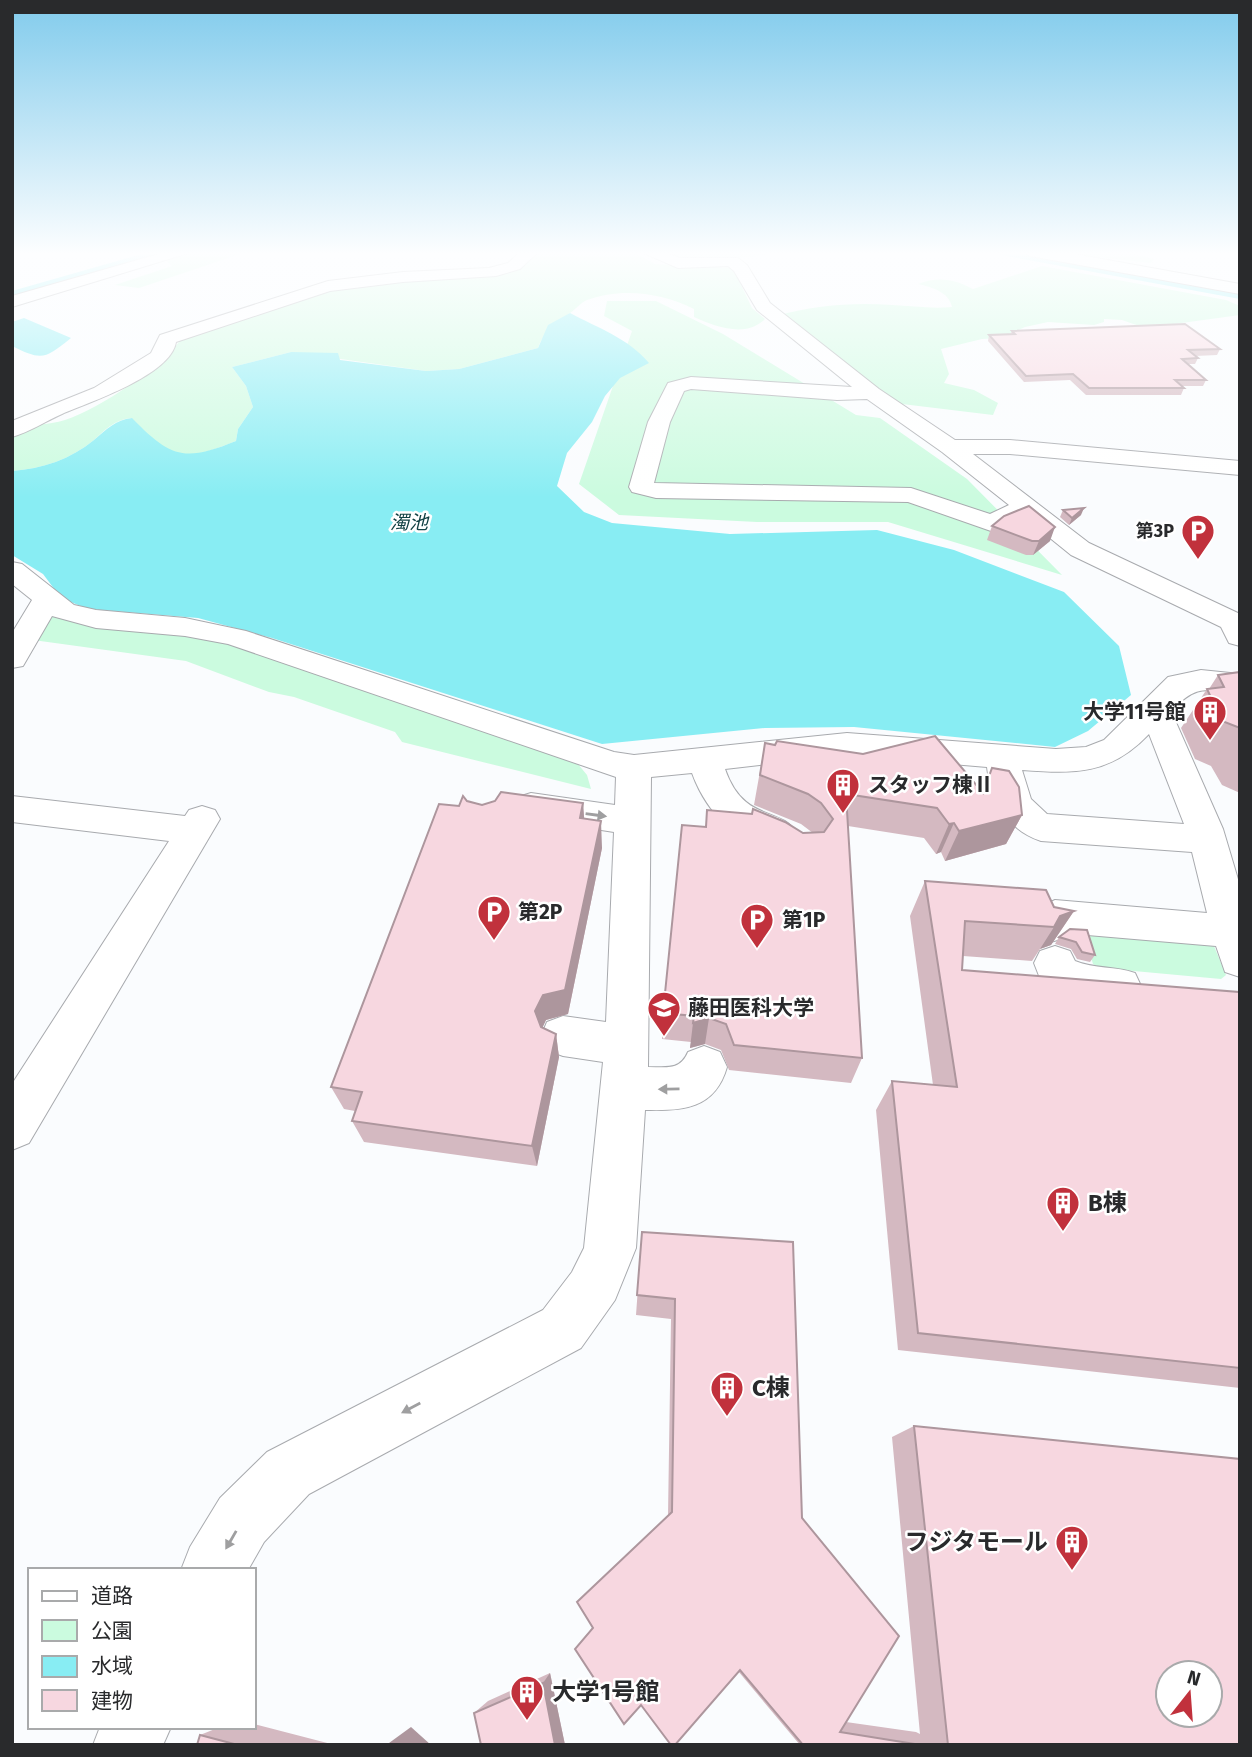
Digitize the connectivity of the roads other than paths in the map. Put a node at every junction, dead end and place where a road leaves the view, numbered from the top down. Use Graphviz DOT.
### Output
graph roads {
  1 [pos="184,333"];
  2 [pos="797,333"];
  3 [pos="872,393"];
  4 [pos="12,430"];
  5 [pos="950,447"];
  6 [pos="1240,468"];
  7 [pos="1026,507"];
  8 [pos="12,570"];
  9 [pos="45,597"];
  10 [pos="12,613"];
  11 [pos="1240,637"];
  12 [pos="12,659"];
  13 [pos="1240,684"];
  14 [pos="1155,710"];
  15 [pos="1107,751"];
  16 [pos="1001,756"];
  17 [pos="705,758"];
  18 [pos="634,767"];
  19 [pos="1182,774"];
  20 [pos="498,804"];
  21 [pos="12,809"];
  22 [pos="633,821"];
  23 [pos="1207,839"];
  24 [pos="803,849"];
  25 [pos="1236,971"];
  26 [pos="1156,990"];
  27 [pos="563,1037"];
  28 [pos="626,1066"];
  29 [pos="704,1068"];
  30 [pos="12,1127"];
  31 [pos="214,1568"];
  32 [pos="135,1729"];
  33 [pos="128,1745"];
  1 -- 4 [label="street"];
  2 -- 3 [label="street"];
  3 -- 5 [label="street"];
  3 -- 7 [label="street"];
  5 -- 6 [label="street"];
  5 -- 7 [label="street"];
  7 -- 11 [label="street"];
  8 -- 9 [label="street"];
  9 -- 10 [label="street"];
  9 -- 12 [label="street"];
  9 -- 18 [label="street"];
  13 -- 14 [label="street"];
  14 -- 15 [label="street"];
  14 -- 19 [label="street"];
  15 -- 16 [label="street"];
  15 -- 19 [label="street"];
  16 -- 17 [label="street"];
  16 -- 23 [label="street"];
  17 -- 18 [label="street"];
  17 -- 24 [label="street"];
  18 -- 22 [label="street"];
  19 -- 23 [label="street"];
  20 -- 22 [label="street, one-way"];
  21 -- 30 [label="street"];
  22 -- 28 [label="street"];
  23 -- 25 [label="street"];
  25 -- 26 [label="street"];
  27 -- 28 [label="street"];
  29 -- 28 [label="street, one-way"];
  28 -- 31 [label="street, one-way"];
  32 -- 33 [label="street"];
}
